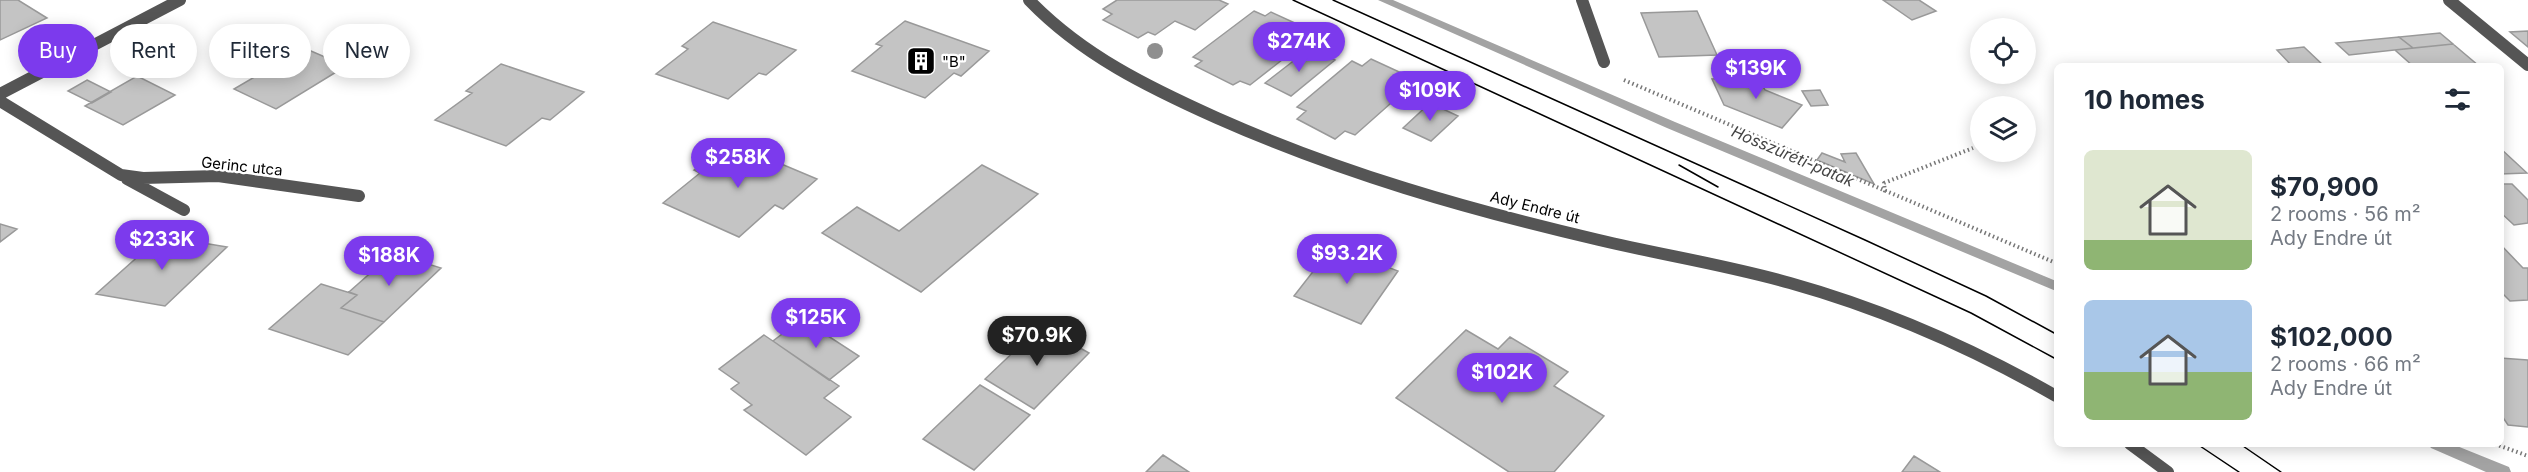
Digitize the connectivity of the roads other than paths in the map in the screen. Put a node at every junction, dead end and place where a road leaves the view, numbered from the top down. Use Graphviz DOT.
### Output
graph roads {
  1 [pos="180,0"];
  2 [pos="1029,0"];
  3 [pos="1582,0"];
  4 [pos="2449,0"];
  5 [pos="1604,62"];
  6 [pos="2528,65"];
  7 [pos="0,94"];
  8 [pos="0,101"];
  9 [pos="121,176"];
  10 [pos="359,196"];
  11 [pos="184,210"];
  12 [pos="2054,395"];
  13 [pos="2134,447"];
  14 [pos="2168,472"];
  1 -- 7 [label="street"];
  2 -- 12 [label="street, Ady Endre út"];
  3 -- 5 [label="street"];
  4 -- 6 [label="street"];
  8 -- 9 [label="street, Gerinc utca"];
  9 -- 10 [label="street, Gerinc utca"];
  9 -- 11 [label="street, Gerinc utca"];
  13 -- 14 [label="street"];
}
